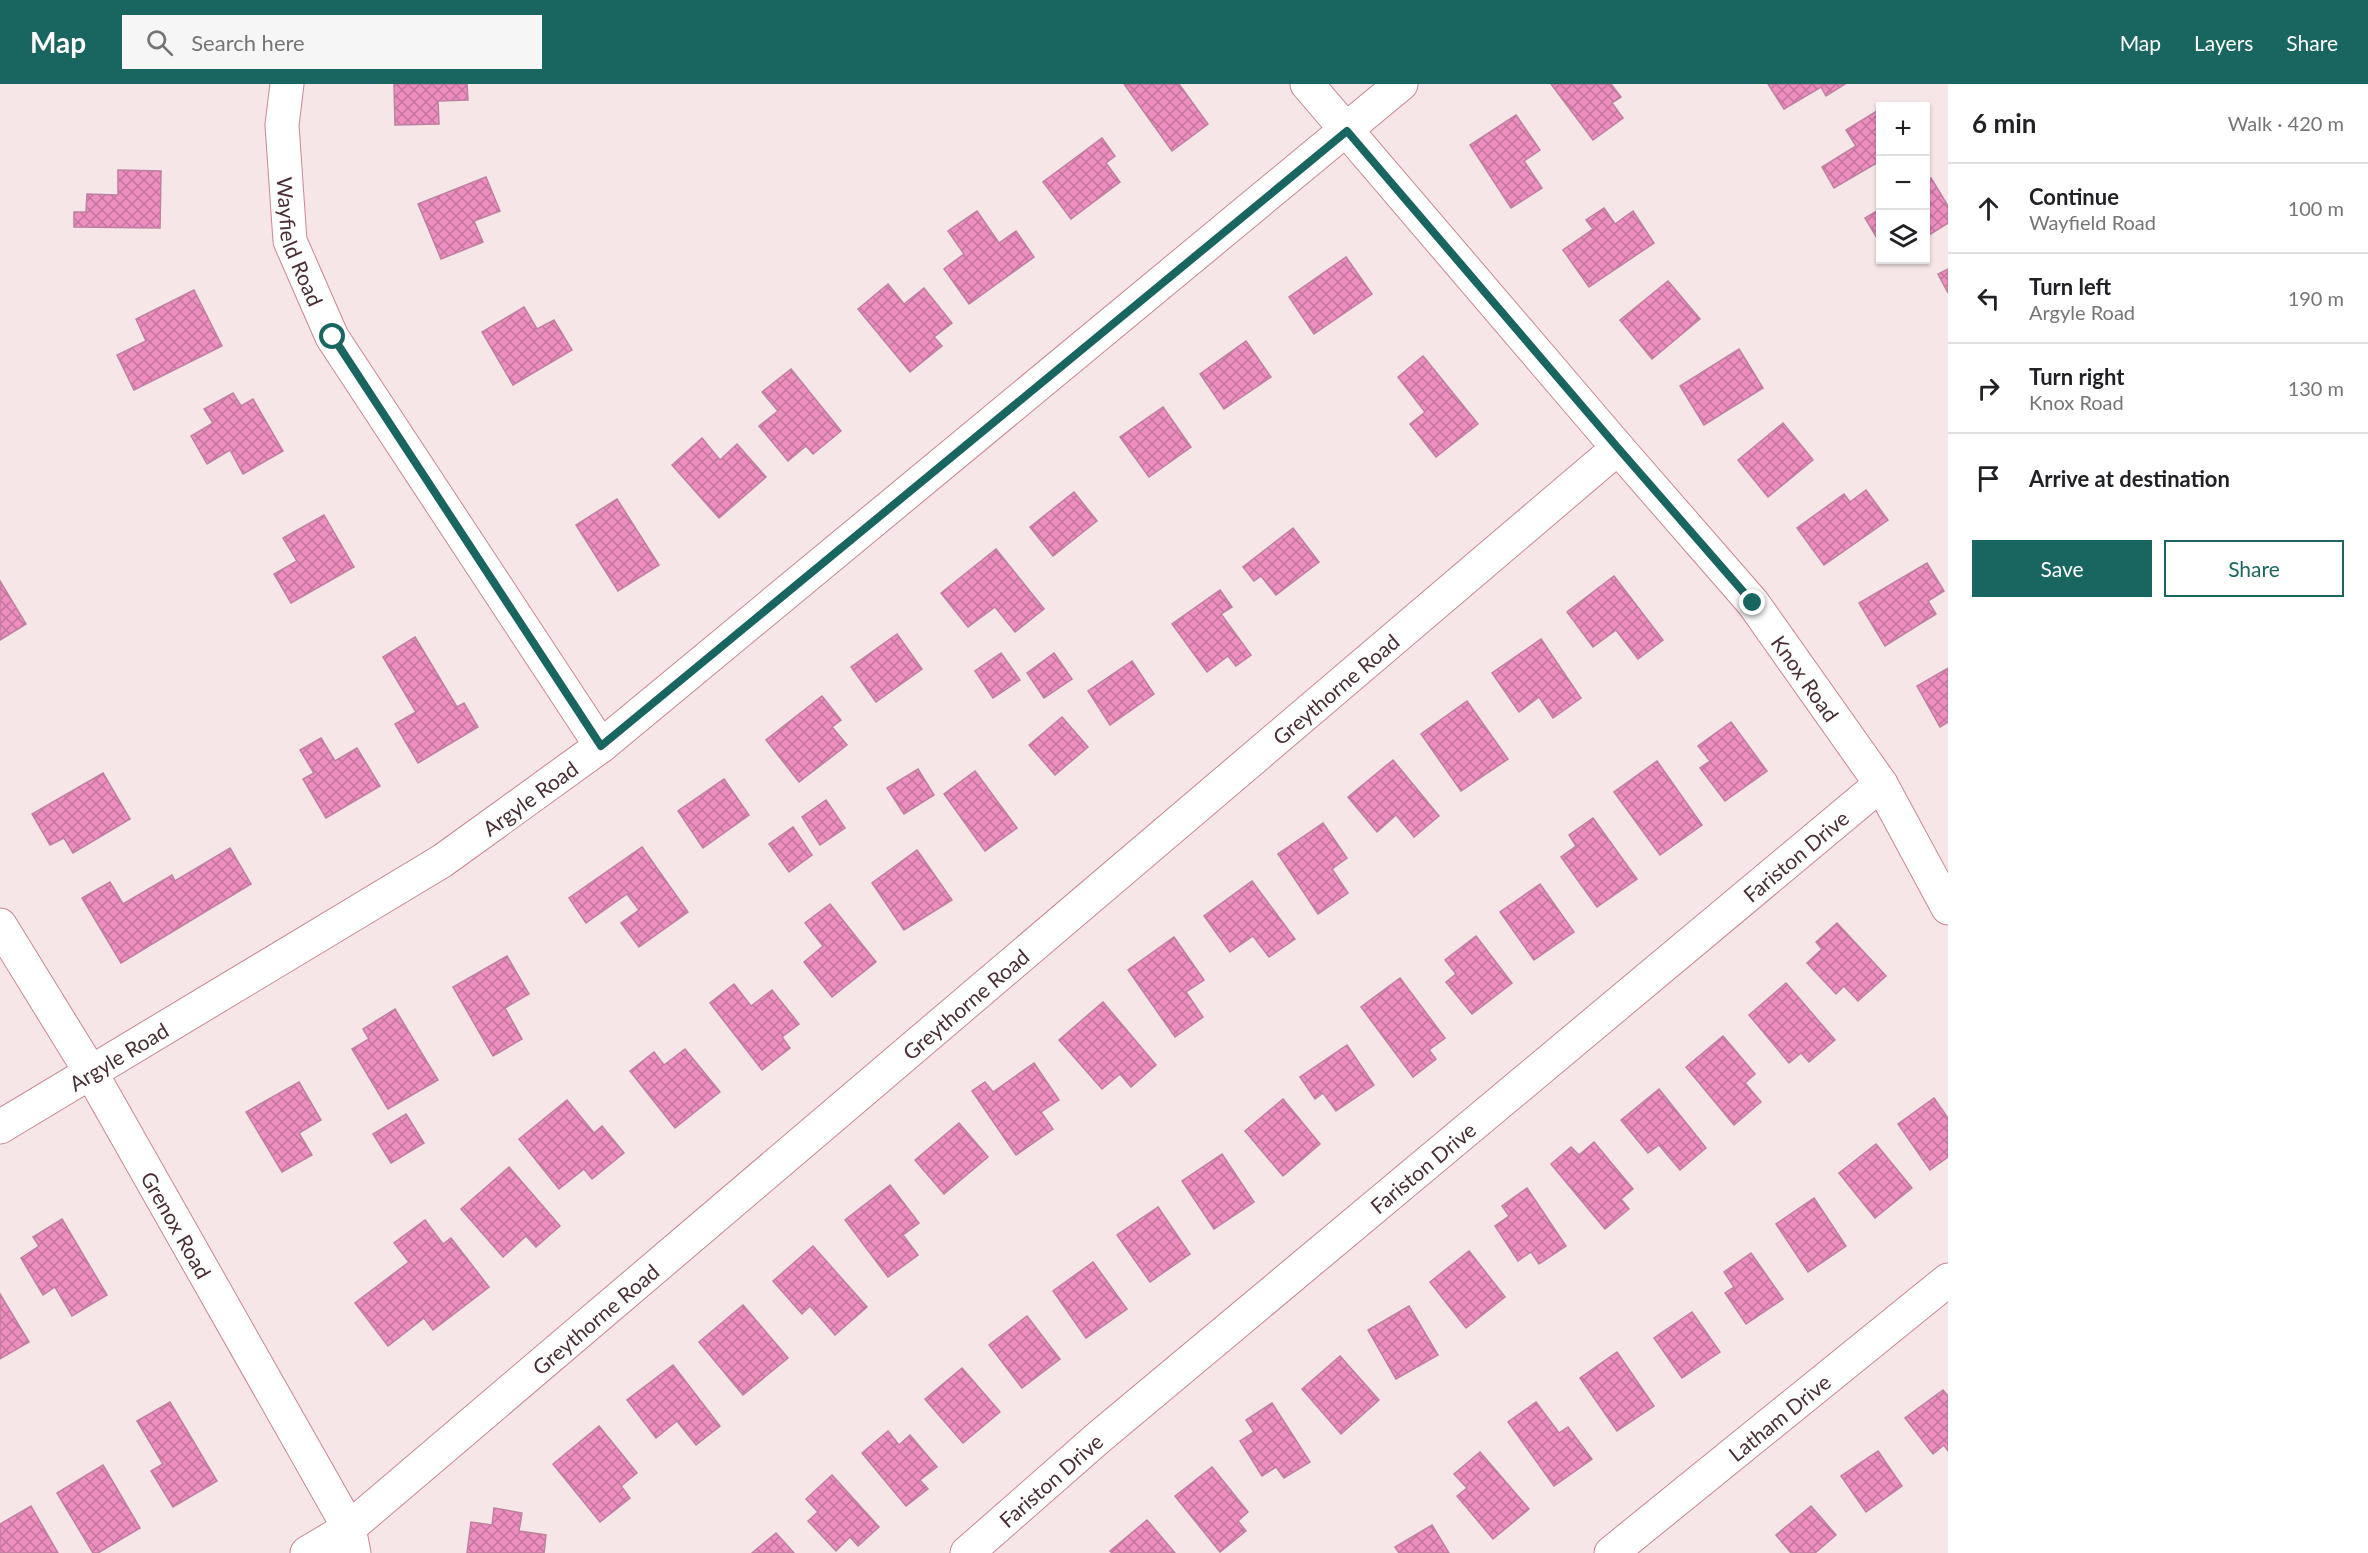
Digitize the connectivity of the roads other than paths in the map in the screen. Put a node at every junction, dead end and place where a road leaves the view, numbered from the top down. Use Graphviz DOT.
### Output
graph roads {
  1 [pos="286,84"];
  2 [pos="1307,84"];
  3 [pos="1401,84"];
  4 [pos="1347,131"];
  5 [pos="1618,448"];
  6 [pos="601,746"];
  7 [pos="1881,784"];
  8 [pos="1948,908"];
  9 [pos="0,925"];
  10 [pos="90,1071"];
  11 [pos="0,1126"];
  12 [pos="1948,1280"];
  13 [pos="352,1540"];
  14 [pos="306,1553"];
  15 [pos="967,1553"];
  16 [pos="1611,1553"];
  1 -- 6 [label="street, Wayfield Road"];
  2 -- 4 [label="street, Knox Road"];
  3 -- 4 [label="street, Argyle Road"];
  4 -- 5 [label="street, Knox Road"];
  4 -- 6 [label="street, Argyle Road"];
  5 -- 7 [label="street, Knox Road"];
  5 -- 13 [label="street, Greythorne Road"];
  6 -- 10 [label="street, Argyle Road"];
  7 -- 8 [label="street, Knox Road"];
  7 -- 15 [label="street, Fariston Drive"];
  9 -- 10 [label="street, Grenox Road"];
  10 -- 11 [label="street, Argyle Road"];
  10 -- 13 [label="street, Grenox Road"];
  12 -- 16 [label="street, Latham Drive"];
  13 -- 14 [label="street, Greythorne Road"];
}
